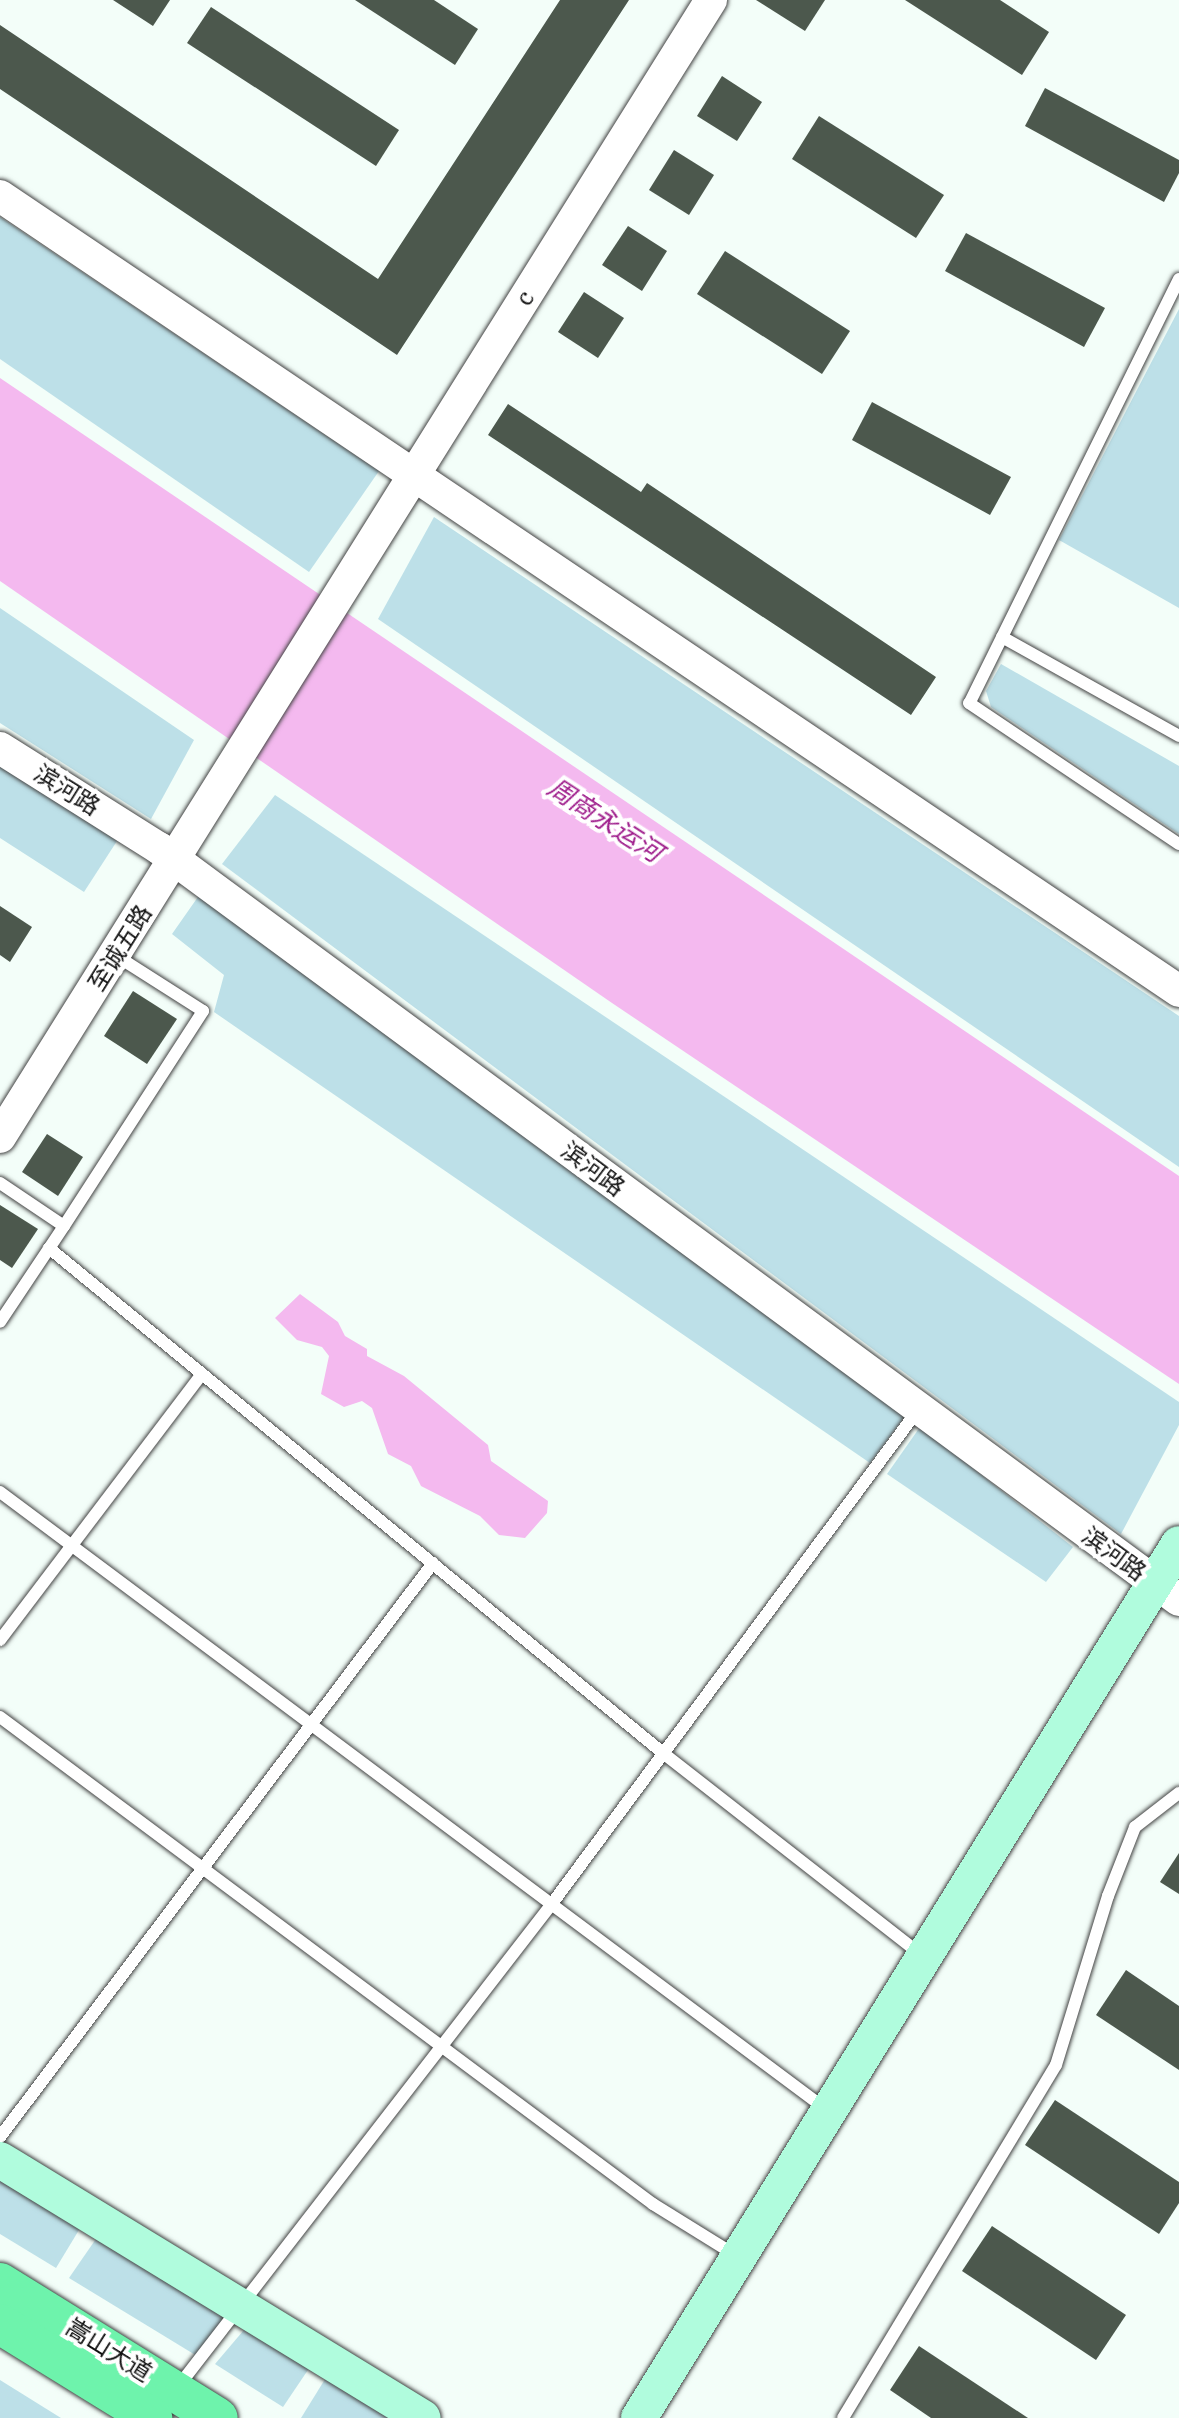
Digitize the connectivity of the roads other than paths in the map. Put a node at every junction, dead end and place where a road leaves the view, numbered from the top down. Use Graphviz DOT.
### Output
graph roads {
  1 [pos="711,0"];
  2 [pos="0,196"];
  3 [pos="1179,279"];
  4 [pos="414,477"];
  5 [pos="1002,637"];
  6 [pos="1179,736"];
  7 [pos="0,748"];
  8 [pos="238,757"];
  9 [pos="1179,844"];
  10 [pos="176,860"];
  11 [pos="115,955"];
  12 [pos="1179,991"];
  13 [pos="0,1137"];
  14 [pos="0,1183"];
  15 [pos="64,1226"];
  16 [pos="49,1248"];
  17 [pos="0,1322"];
  18 [pos="202,1374"];
  19 [pos="918,1410"];
  20 [pos="0,1492"];
  21 [pos="1179,1544"];
  22 [pos="71,1545"];
  23 [pos="433,1563"];
  24 [pos="1167,1592"];
  25 [pos="0,1640"];
  26 [pos="0,1717"];
  27 [pos="310,1725"];
  28 [pos="663,1753"];
  29 [pos="1179,1793"];
  30 [pos="202,1868"];
  31 [pos="551,1905"];
  32 [pos="924,1957"];
  33 [pos="442,2048"];
  34 [pos="829,2111"];
  35 [pos="0,2137"];
  36 [pos="0,2160"];
  37 [pos="738,2257"];
  38 [pos="0,2283"];
  39 [pos="242,2307"];
  40 [pos="0,2324"];
  41 [pos="164,2404"];
  42 [pos="211,2416"];
  43 [pos="423,2418"];
  44 [pos="639,2418"];
  45 [pos="843,2418"];
  1 -- 4 [label="street, c"];
  2 -- 4 [label="street"];
  3 -- 5 [label="lane"];
  4 -- 8 [label="street, c"];
  4 -- 12 [label="street"];
  5 -- 6 [label="lane"];
  5 -- 9 [label="lane"];
  7 -- 10 [label="street, 滨河路"];
  8 -- 10 [label="street, 至诚五路"];
  10 -- 11 [label="street, 至诚五路"];
  10 -- 19 [label="street, 滨河路"];
  11 -- 13 [label="street, 至诚五路"];
  11 -- 15 [label="lane"];
  14 -- 15 [label="lane"];
  15 -- 16 [label="lane"];
  16 -- 17 [label="lane"];
  16 -- 18 [label="lane"];
  18 -- 22 [label="lane"];
  18 -- 23 [label="lane"];
  19 -- 24 [label="street, 滨河路"];
  19 -- 28 [label="lane"];
  20 -- 22 [label="lane"];
  21 -- 24 [label="main road"];
  22 -- 25 [label="lane"];
  22 -- 27 [label="lane"];
  23 -- 27 [label="lane"];
  23 -- 28 [label="lane"];
  24 -- 32 [label="main road"];
  26 -- 30 [label="lane"];
  27 -- 30 [label="lane"];
  27 -- 31 [label="lane"];
  28 -- 31 [label="lane"];
  28 -- 32 [label="lane"];
  29 -- 45 [label="lane"];
  30 -- 33 [label="lane"];
  30 -- 35 [label="lane"];
  31 -- 33 [label="lane"];
  31 -- 34 [label="lane"];
  32 -- 34 [label="main road"];
  33 -- 37 [label="lane"];
  33 -- 39 [label="lane"];
  34 -- 37 [label="main road"];
  36 -- 39 [label="main road"];
  37 -- 44 [label="main road"];
  38 -- 41 [label="main road, 嵩山大道"];
  39 -- 41 [label="lane"];
  39 -- 43 [label="main road"];
  40 -- 41 [label="main road, 嵩山大道"];
  41 -- 42 [label="main road, 嵩山大道"];
}
